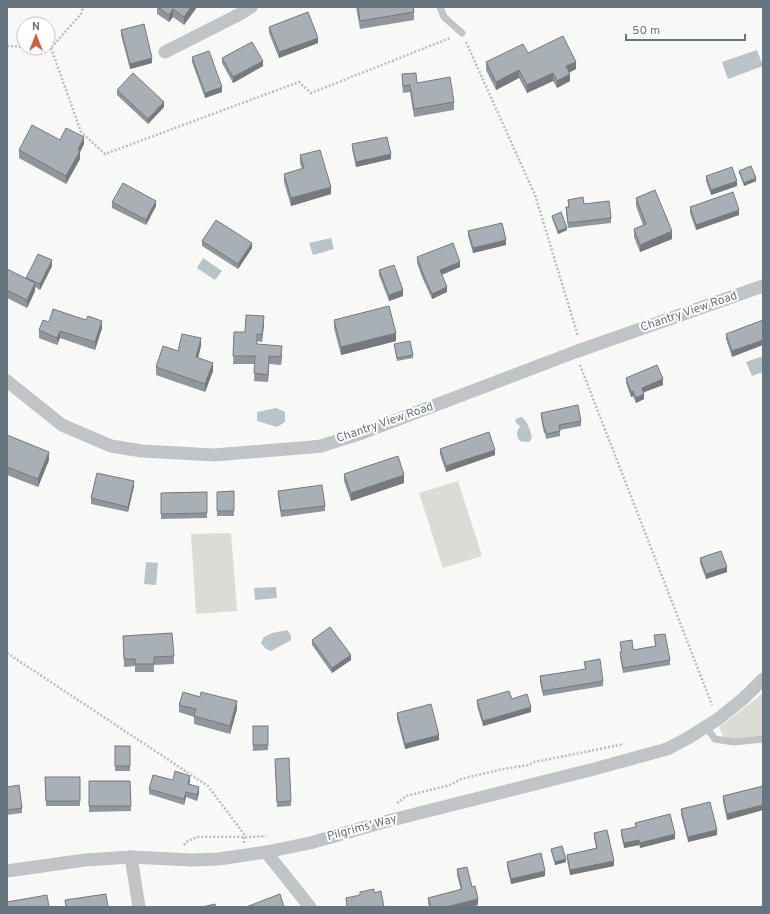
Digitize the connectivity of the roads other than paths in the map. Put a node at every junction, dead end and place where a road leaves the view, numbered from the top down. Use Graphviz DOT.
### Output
graph roads {
  1 [pos="251,7"];
  2 [pos="440,7"];
  3 [pos="462,33"];
  4 [pos="165,52"];
  5 [pos="763,286"];
  6 [pos="7,381"];
  7 [pos="763,679"];
  8 [pos="706,727"];
  9 [pos="763,739"];
  10 [pos="266,852"];
  11 [pos="131,857"];
  12 [pos="7,872"];
  13 [pos="139,907"];
  14 [pos="310,907"];
  1 -- 4 [label="street"];
  2 -- 3 [label="lane"];
  5 -- 6 [label="street, Chantry View Road"];
  7 -- 8 [label="street, Pilgrims' Way"];
  8 -- 9 [label="lane"];
  8 -- 10 [label="street, Pilgrims' Way"];
  10 -- 11 [label="street, Pilgrims' Way"];
  10 -- 14 [label="street"];
  11 -- 12 [label="street, Pilgrims' Way"];
  11 -- 13 [label="street"];
}
